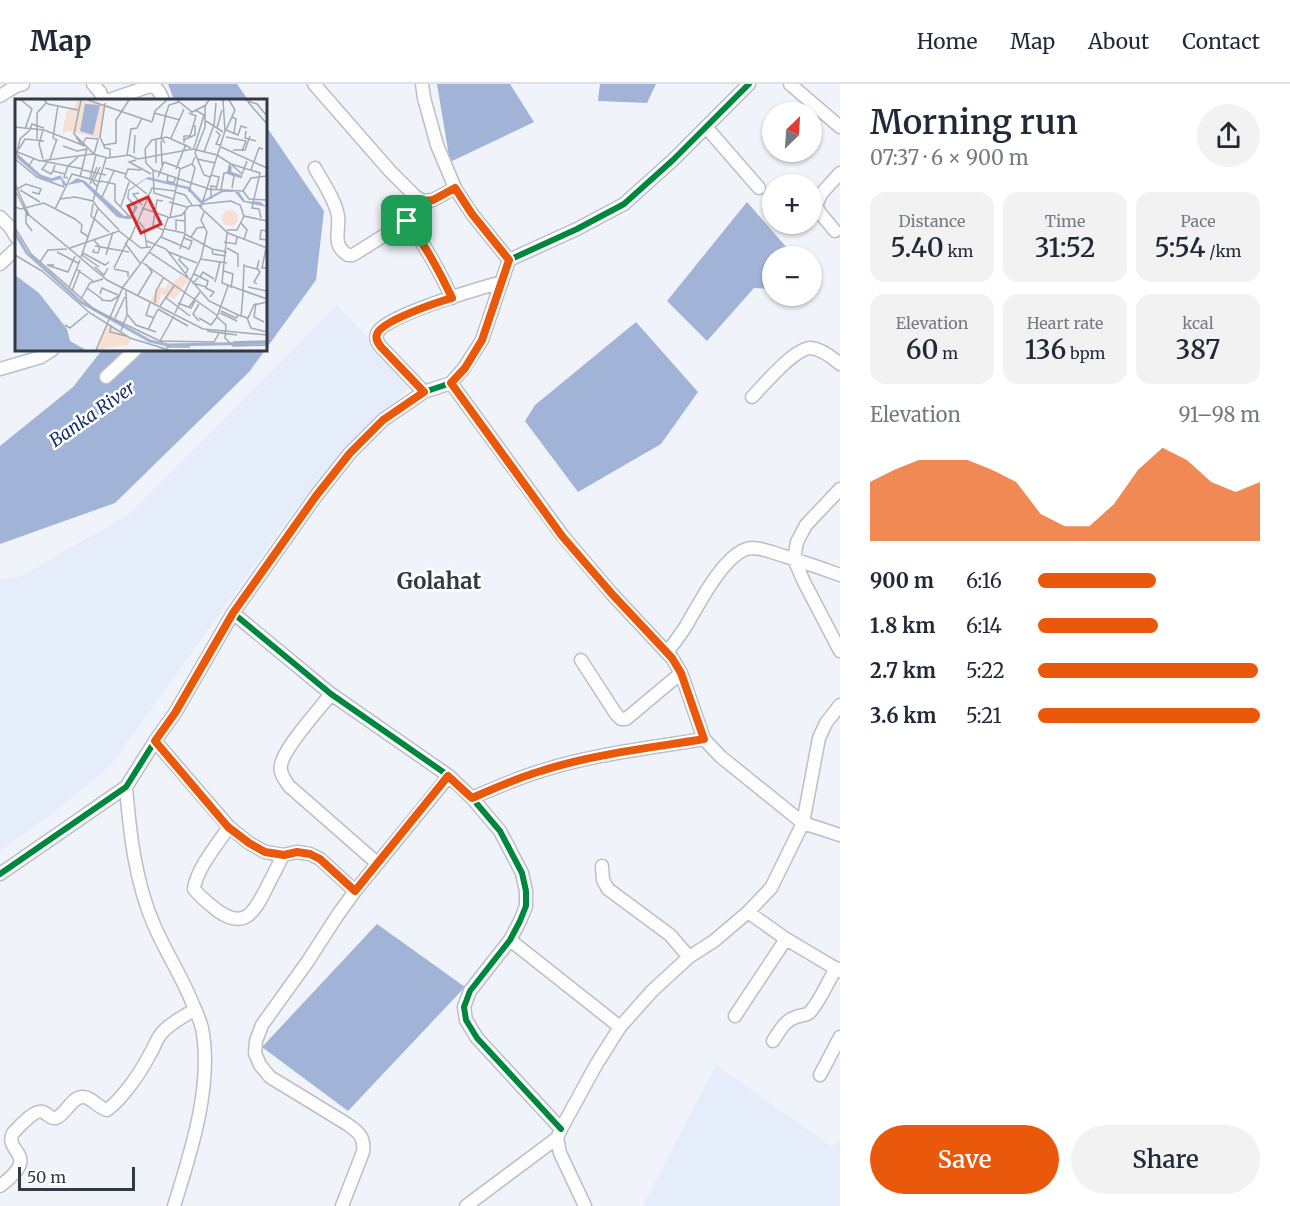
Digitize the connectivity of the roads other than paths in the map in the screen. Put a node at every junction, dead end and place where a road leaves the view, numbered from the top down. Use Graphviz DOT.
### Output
graph roads {
  1 [pos="23,84"];
  2 [pos="93,84"];
  3 [pos="314,84"];
  4 [pos="422,84"];
  5 [pos="748,84"];
  6 [pos="790,84"];
  7 [pos="0,96"];
  8 [pos="103,99"];
  9 [pos="112,99"];
  10 [pos="163,99"];
  11 [pos="706,127"];
  12 [pos="840,127"];
  13 [pos="315,168"];
  14 [pos="840,173"];
  15 [pos="455,188"];
  16 [pos="759,188"];
  17 [pos="423,201"];
  18 [pos="0,217"];
  19 [pos="407,221"];
  20 [pos="836,231"];
  21 [pos="15,235"];
  22 [pos="15,250"];
  23 [pos="509,260"];
  24 [pos="0,264"];
  25 [pos="502,282"];
  26 [pos="452,298"];
  27 [pos="50,351"];
  28 [pos="134,351"];
  29 [pos="840,364"];
  30 [pos="0,369"];
  31 [pos="106,377"];
  32 [pos="451,383"];
  33 [pos="424,392"];
  34 [pos="752,397"];
  35 [pos="840,489"];
  36 [pos="794,560"];
  37 [pos="840,575"];
  38 [pos="233,613"];
  39 [pos="840,651"];
  40 [pos="667,652"];
  41 [pos="581,660"];
  42 [pos="681,673"];
  43 [pos="331,694"];
  44 [pos="840,705"];
  45 [pos="704,739"];
  46 [pos="155,741"];
  47 [pos="448,776"];
  48 [pos="126,787"];
  49 [pos="472,798"];
  50 [pos="803,823"];
  51 [pos="228,827"];
  52 [pos="840,835"];
  53 [pos="284,855"];
  54 [pos="377,863"];
  55 [pos="602,866"];
  56 [pos="0,874"];
  57 [pos="355,891"];
  58 [pos="748,912"];
  59 [pos="786,939"];
  60 [pos="510,940"];
  61 [pos="689,957"];
  62 [pos="838,970"];
  63 [pos="195,1009"];
  64 [pos="735,1016"];
  65 [pos="620,1027"];
  66 [pos="840,1037"];
  67 [pos="773,1041"];
  68 [pos="820,1075"];
  69 [pos="559,1134"];
  70 [pos="0,1186"];
  71 [pos="174,1206"];
  72 [pos="342,1206"];
  73 [pos="466,1206"];
  74 [pos="585,1206"];
  1 -- 7 [label="street"];
  2 -- 8 [label="street"];
  3 -- 17 [label="street"];
  4 -- 15 [label="street"];
  5 -- 11 [label="street"];
  6 -- 12 [label="street"];
  9 -- 10 [label="street"];
  11 -- 16 [label="street"];
  11 -- 23 [label="street"];
  13 -- 19 [label="street"];
  14 -- 20 [label="street"];
  15 -- 17 [label="street"];
  15 -- 23 [label="street"];
  17 -- 19 [label="street"];
  18 -- 21 [label="street"];
  19 -- 26 [label="street"];
  22 -- 24 [label="street"];
  23 -- 25 [label="street"];
  25 -- 26 [label="street"];
  25 -- 32 [label="street"];
  26 -- 33 [label="street"];
  27 -- 30 [label="street"];
  28 -- 31 [label="street"];
  29 -- 34 [label="street"];
  32 -- 33 [label="street"];
  32 -- 40 [label="street"];
  33 -- 38 [label="street"];
  35 -- 36 [label="street"];
  36 -- 37 [label="street"];
  36 -- 39 [label="street"];
  36 -- 40 [label="street"];
  38 -- 43 [label="street"];
  38 -- 46 [label="street"];
  40 -- 42 [label="street"];
  41 -- 42 [label="street"];
  42 -- 45 [label="street"];
  43 -- 47 [label="street"];
  43 -- 54 [label="street"];
  44 -- 50 [label="street"];
  45 -- 49 [label="street"];
  45 -- 50 [label="street"];
  46 -- 48 [label="street"];
  46 -- 51 [label="street"];
  47 -- 49 [label="street"];
  47 -- 54 [label="street"];
  48 -- 56 [label="street"];
  48 -- 63 [label="street"];
  49 -- 60 [label="street"];
  50 -- 52 [label="street"];
  50 -- 58 [label="street"];
  51 -- 53 [label="street"];
  51 -- 53 [label="street"];
  53 -- 57 [label="street"];
  54 -- 57 [label="street"];
  55 -- 61 [label="street"];
  57 -- 72 [label="street"];
  58 -- 59 [label="street"];
  58 -- 61 [label="street"];
  59 -- 62 [label="street"];
  59 -- 64 [label="street"];
  60 -- 65 [label="street"];
  60 -- 69 [label="street"];
  61 -- 65 [label="street"];
  62 -- 67 [label="street"];
  63 -- 70 [label="street"];
  63 -- 71 [label="street"];
  65 -- 69 [label="street"];
  66 -- 68 [label="street"];
  69 -- 73 [label="street"];
  69 -- 74 [label="street"];
}
